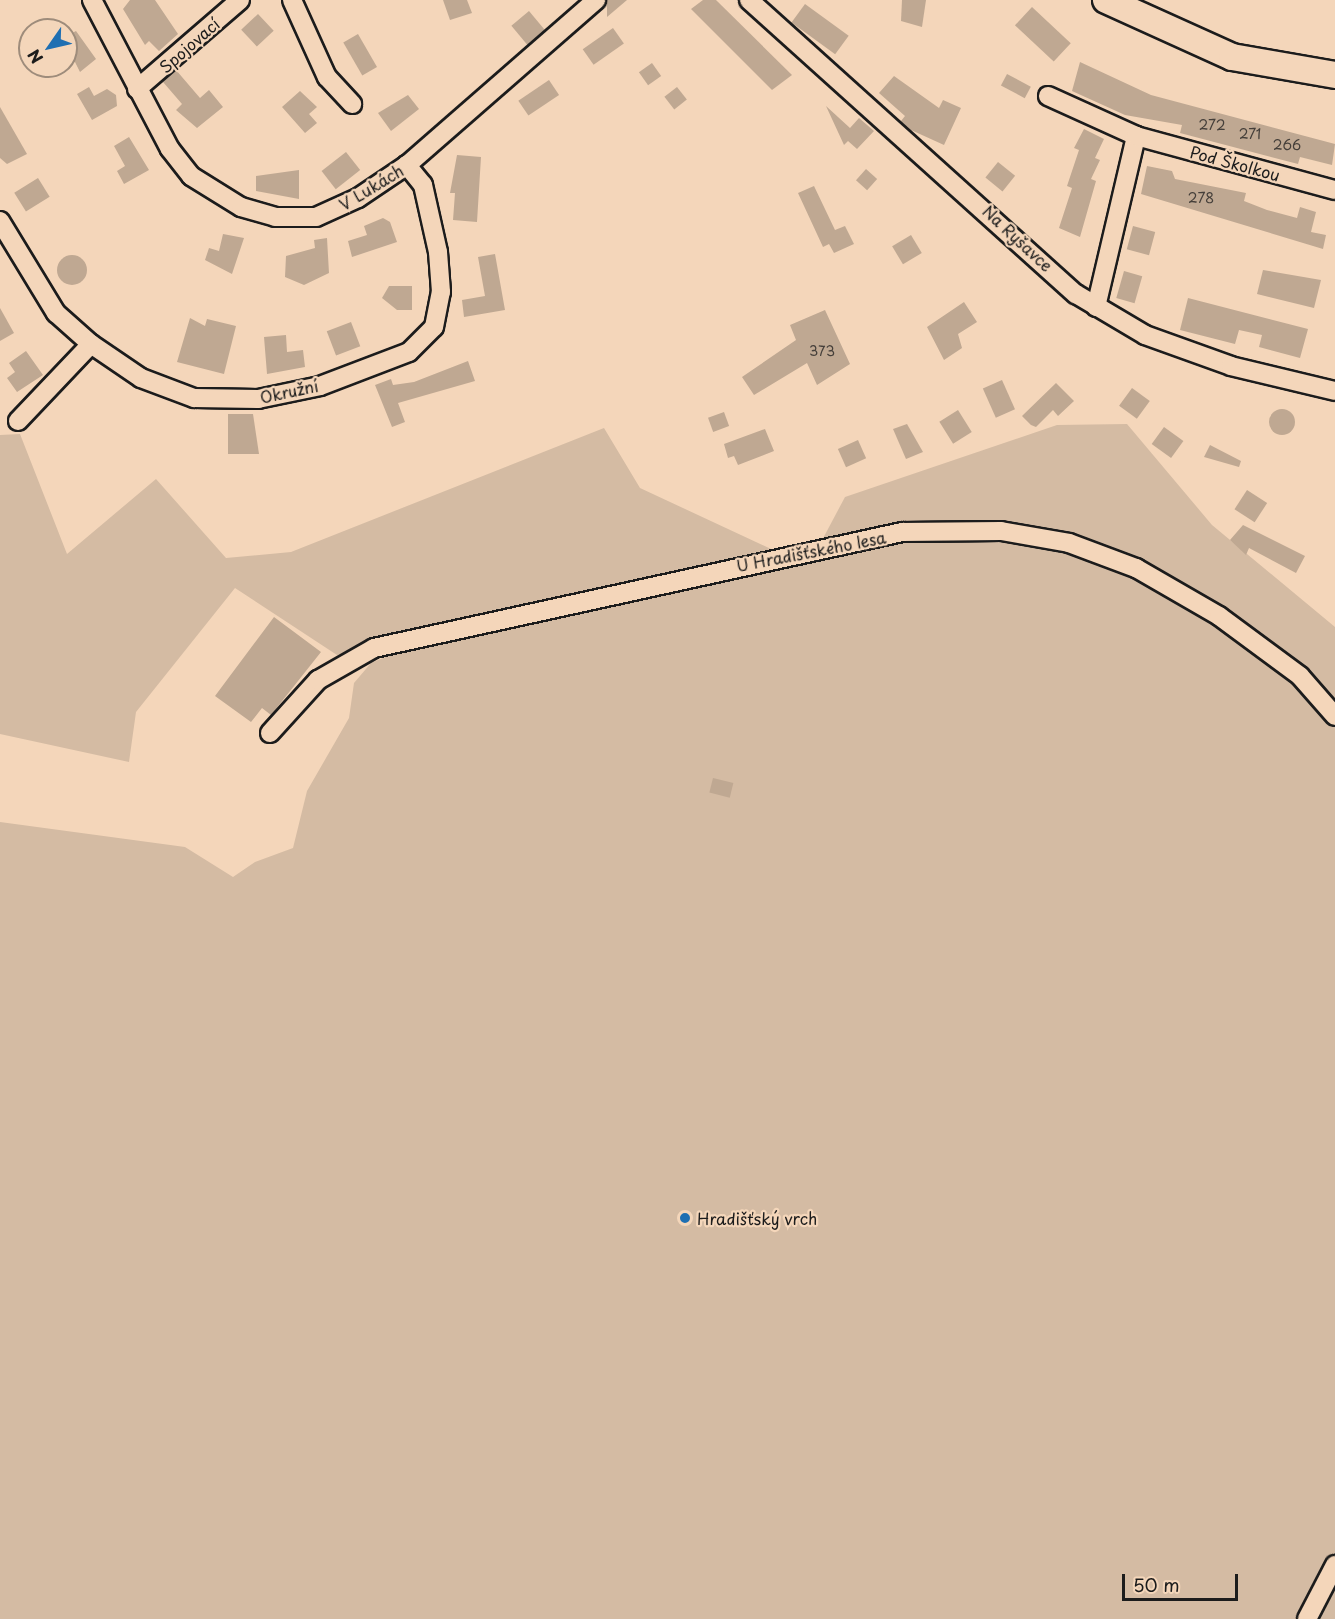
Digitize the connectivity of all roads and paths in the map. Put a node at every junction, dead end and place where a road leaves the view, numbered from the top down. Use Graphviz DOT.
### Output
graph roads {
  1 [pos="92,0"];
  2 [pos="240,0"];
  3 [pos="292,0"];
  4 [pos="596,0"];
  5 [pos="749,0"];
  6 [pos="1107,0"];
  7 [pos="1335,75"];
  8 [pos="137,89"];
  9 [pos="1048,96"];
  10 [pos="352,104"];
  11 [pos="1136,136"];
  12 [pos="407,165"];
  13 [pos="1335,190"];
  14 [pos="0,221"];
  15 [pos="1096,306"];
  16 [pos="91,344"];
  17 [pos="1335,391"];
  18 [pos="18,421"];
  19 [pos="1335,716"];
  20 [pos="270,733"];
  21 [pos="1335,1565"];
  22 [pos="1307,1619"];
  1 -- 8 [label="street, V Lukách"];
  2 -- 8 [label="street, Spojovací"];
  3 -- 10 [label="street"];
  4 -- 12 [label="street, V Lukách"];
  5 -- 15 [label="street, Na Ryšavce"];
  6 -- 7 [label="street"];
  8 -- 12 [label="street, V Lukách"];
  9 -- 11 [label="street, Pod Školkou"];
  11 -- 13 [label="street, Pod Školkou"];
  11 -- 15 [label="street"];
  12 -- 16 [label="street, Okružní"];
  14 -- 16 [label="street, Okružní"];
  15 -- 17 [label="street, Na Ryšavce"];
  16 -- 18 [label="street"];
  19 -- 20 [label="street, U Hradišťského lesa"];
  21 -- 22 [label="street"];
}
